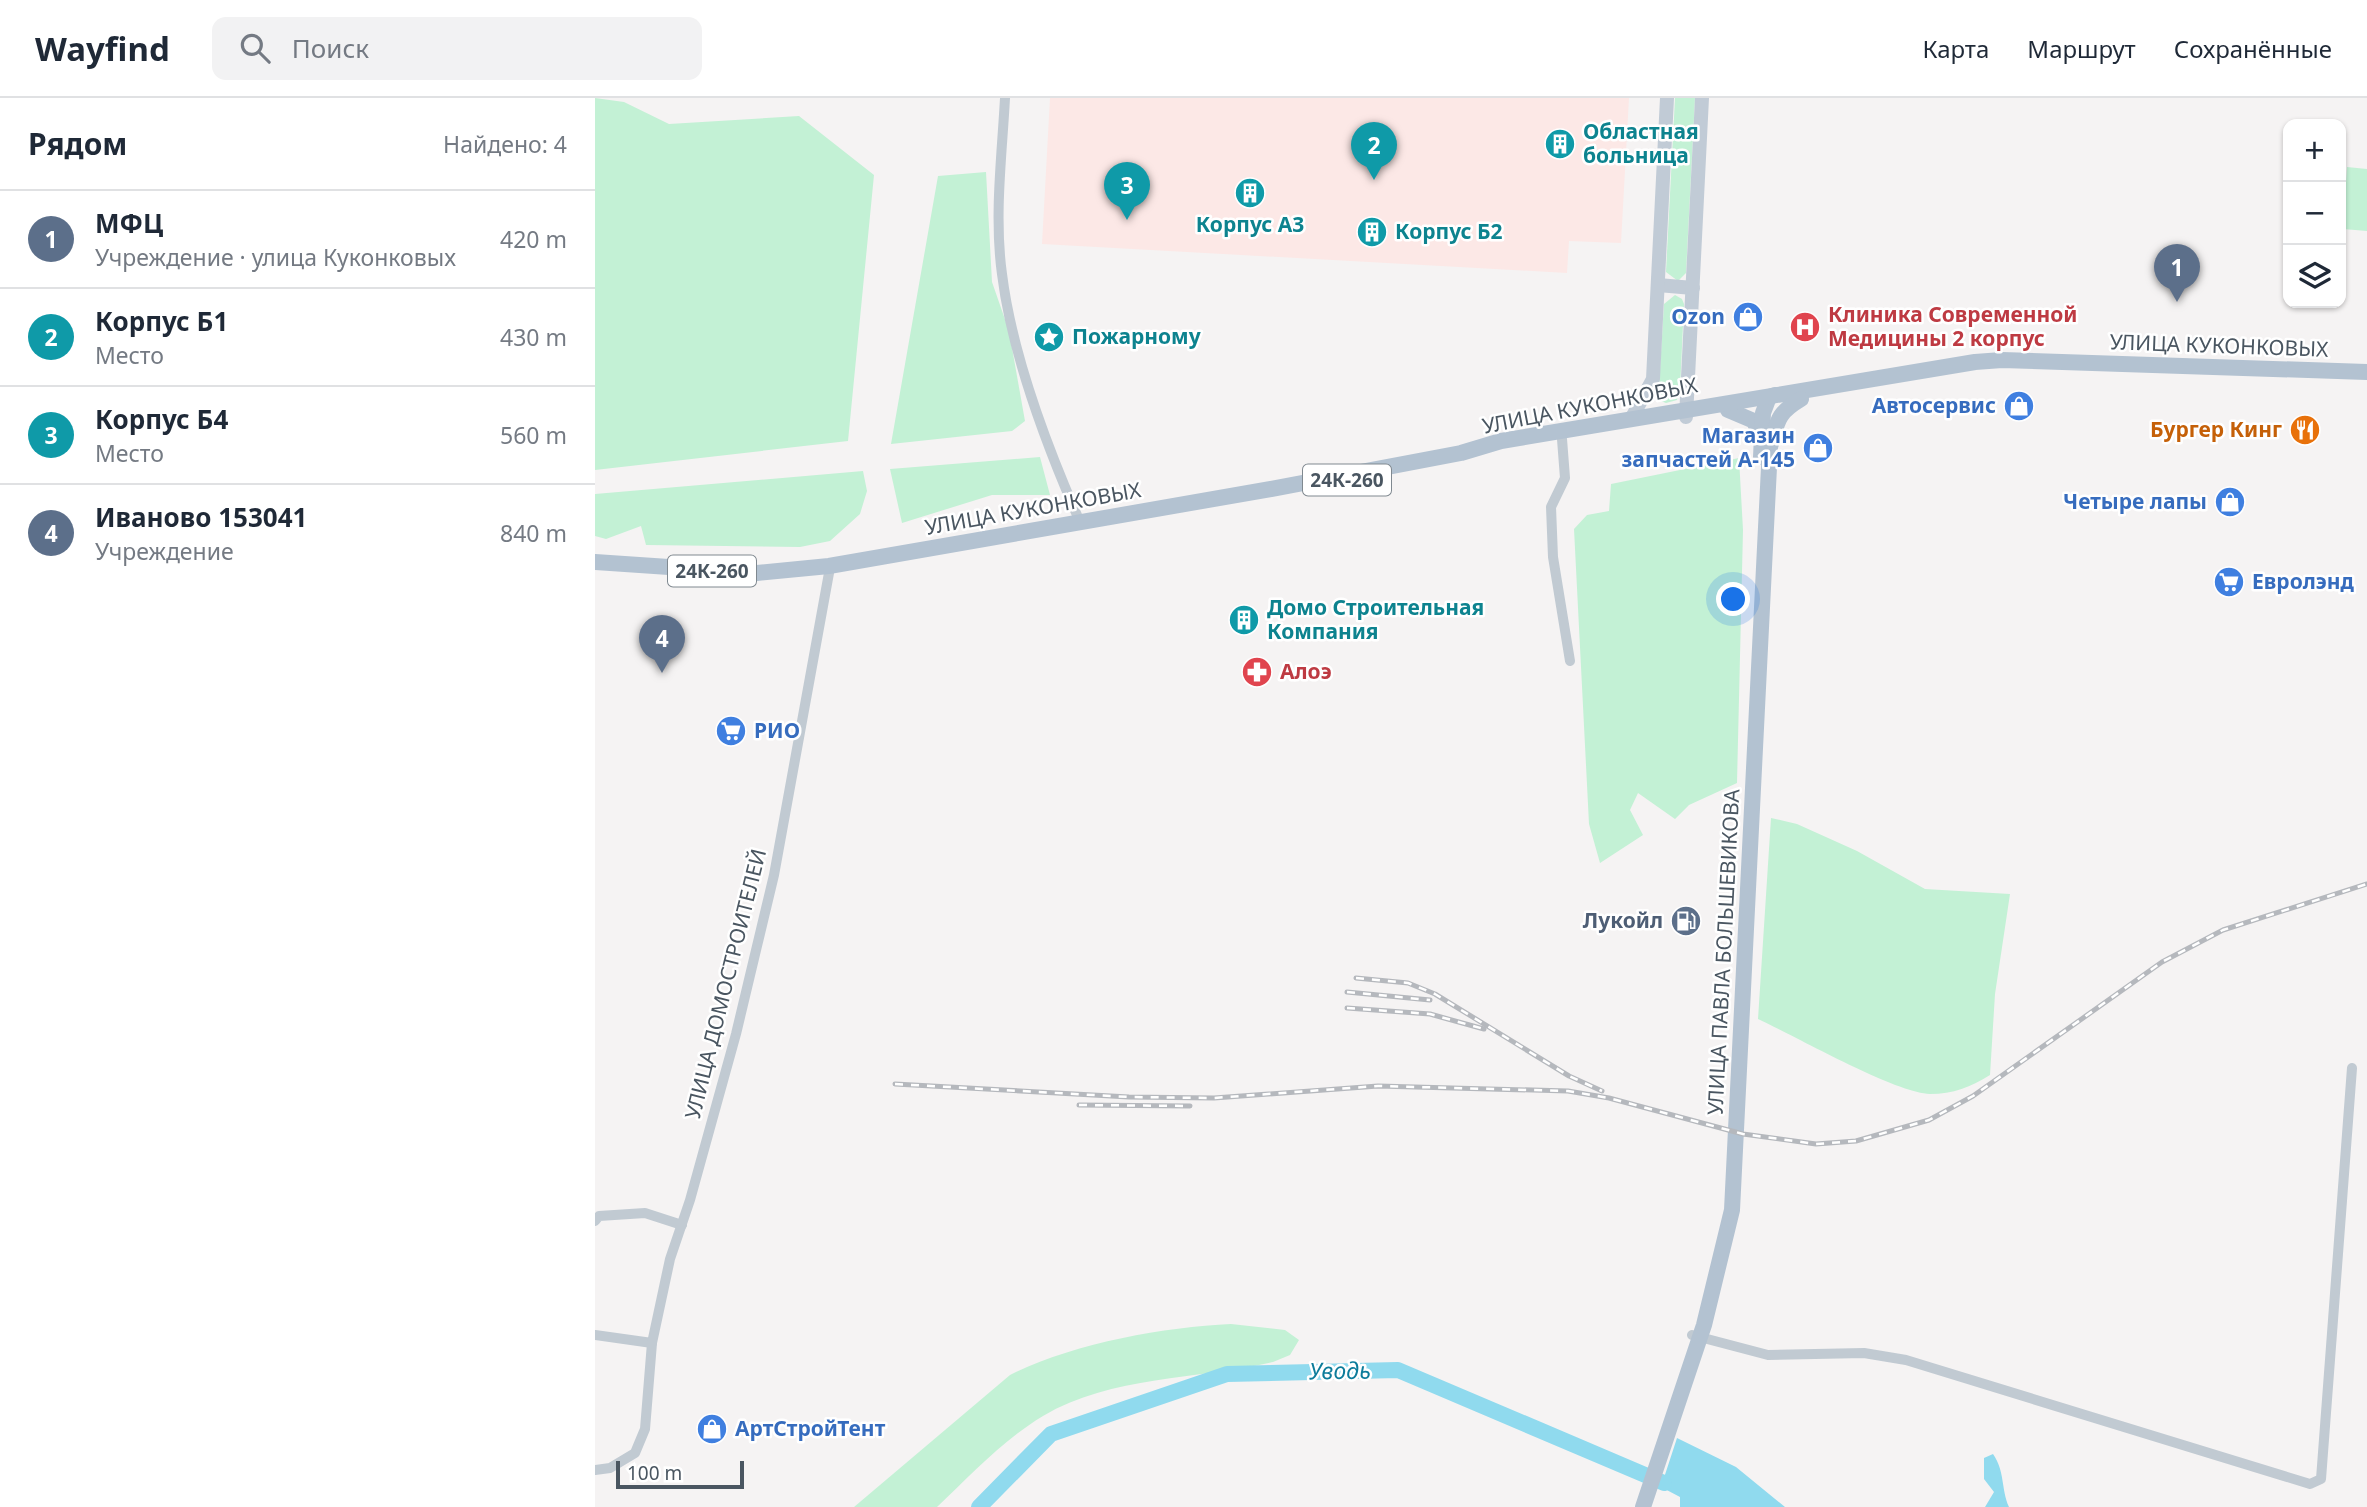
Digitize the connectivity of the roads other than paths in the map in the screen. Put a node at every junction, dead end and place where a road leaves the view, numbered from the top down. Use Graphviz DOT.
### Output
graph roads {
  1 [pos="1005,98"];
  2 [pos="1667,98"];
  3 [pos="1702,98"];
  4 [pos="1658,285"];
  5 [pos="1693,288"];
  6 [pos="2367,372"];
  7 [pos="2367,381"];
  8 [pos="1686,383"];
  9 [pos="1801,399"];
  10 [pos="1770,400"];
  11 [pos="1728,405"];
  12 [pos="1686,413"];
  13 [pos="1631,419"];
  14 [pos="1562,439"];
  15 [pos="1765,445"];
  16 [pos="1081,525"];
  17 [pos="595,564"];
  18 [pos="829,569"];
  19 [pos="1570,661"];
  20 [pos="2352,1068"];
  21 [pos="596,1217"];
  22 [pos="682,1224"];
  23 [pos="595,1335"];
  24 [pos="1696,1337"];
  25 [pos="652,1343"];
  26 [pos="595,1470"];
  27 [pos="1639,1507"];
  1 -- 16 [label="street"];
  2 -- 4 [label="main road"];
  3 -- 5 [label="main road"];
  4 -- 5 [label="main road"];
  4 -- 13 [label="main road"];
  5 -- 8 [label="main road"];
  6 -- 10 [label="main road, УЛИЦА КУКОНКОВЫХ"];
  7 -- 9 [label="main road, УЛИЦА КУКОНКОВЫХ"];
  8 -- 11 [label="main road"];
  8 -- 12 [label="main road"];
  9 -- 10 [label="main road, УЛИЦА КУКОНКОВЫХ"];
  9 -- 15 [label="main road, УЛИЦА ПАВЛА БОЛЬШЕВИКОВА"];
  10 -- 11 [label="main road, УЛИЦА КУКОНКОВЫХ"];
  10 -- 15 [label="main road"];
  11 -- 12 [label="main road, УЛИЦА КУКОНКОВЫХ / 24К-260"];
  11 -- 15 [label="main road"];
  12 -- 13 [label="main road, УЛИЦА КУКОНКОВЫХ"];
  12 -- 14 [label="main road, УЛИЦА КУКОНКОВЫХ / 24К-260"];
  13 -- 16 [label="main road, УЛИЦА КУКОНКОВЫХ"];
  14 -- 16 [label="main road, УЛИЦА КУКОНКОВЫХ / 24К-260"];
  14 -- 19 [label="street"];
  15 -- 24 [label="main road, УЛИЦА ПАВЛА БОЛЬШЕВИКОВА"];
  16 -- 18 [label="main road, УЛИЦА КУКОНКОВЫХ / 24К-260"];
  17 -- 18 [label="main road, 24К-260"];
  18 -- 22 [label="street, УЛИЦА ДОМОСТРОИТЕЛЕЙ"];
  20 -- 24 [label="street"];
  21 -- 22 [label="street"];
  22 -- 25 [label="street, УЛИЦА ДОМОСТРОИТЕЛЕЙ"];
  23 -- 25 [label="street"];
  24 -- 27 [label="main road, УЛИЦА ПАВЛА БОЛЬШЕВИКОВА"];
  25 -- 26 [label="street, УЛИЦА ДОМОСТРОИТЕЛЕЙ"];
}
